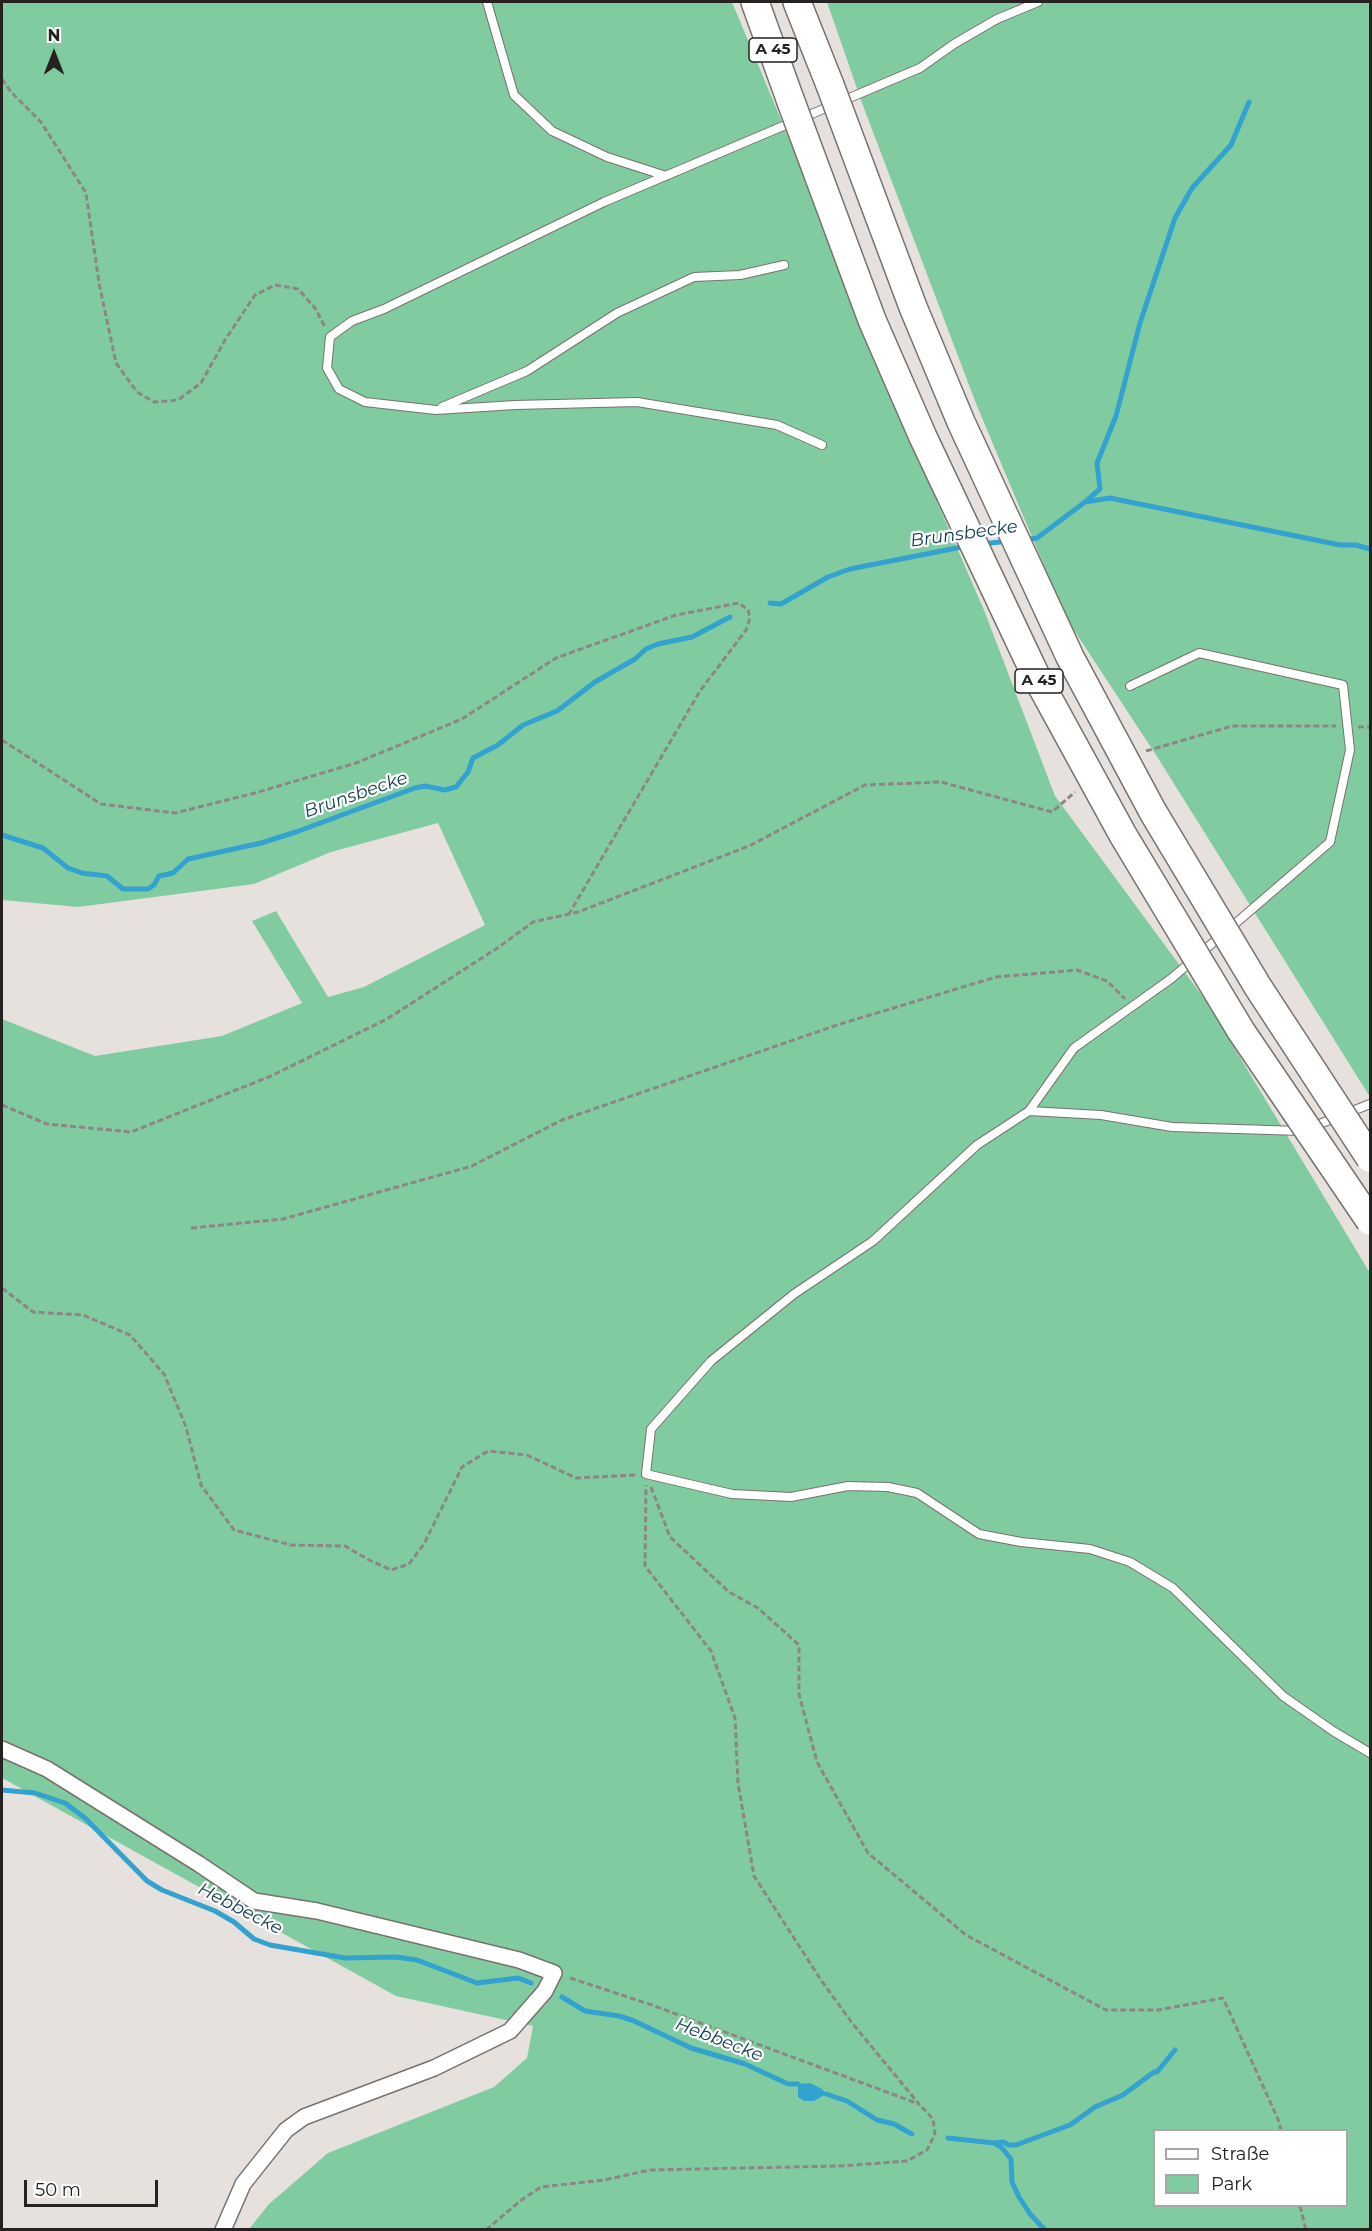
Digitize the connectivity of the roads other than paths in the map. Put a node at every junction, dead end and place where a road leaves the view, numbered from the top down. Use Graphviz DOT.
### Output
graph roads {
  1 [pos="487,2"];
  2 [pos="755,2"];
  3 [pos="797,2"];
  4 [pos="1038,2"];
  5 [pos="666,176"];
  6 [pos="784,264"];
  7 [pos="436,410"];
  8 [pos="822,445"];
  9 [pos="1130,686"];
  10 [pos="1371,1104"];
  11 [pos="1029,1111"];
  12 [pos="1371,1158"];
  13 [pos="1371,1221"];
  14 [pos="2,1749"];
  15 [pos="1371,1753"];
  16 [pos="223,2229"];
  1 -- 5 [label="lane"];
  2 -- 13 [label="highway, A 45, bridge"];
  3 -- 12 [label="highway, A 45, bridge"];
  4 -- 5 [label="lane"];
  5 -- 7 [label="lane"];
  6 -- 7 [label="lane"];
  7 -- 8 [label="lane"];
  9 -- 11 [label="lane"];
  10 -- 11 [label="lane"];
  11 -- 15 [label="lane"];
  14 -- 16 [label="street"];
}
